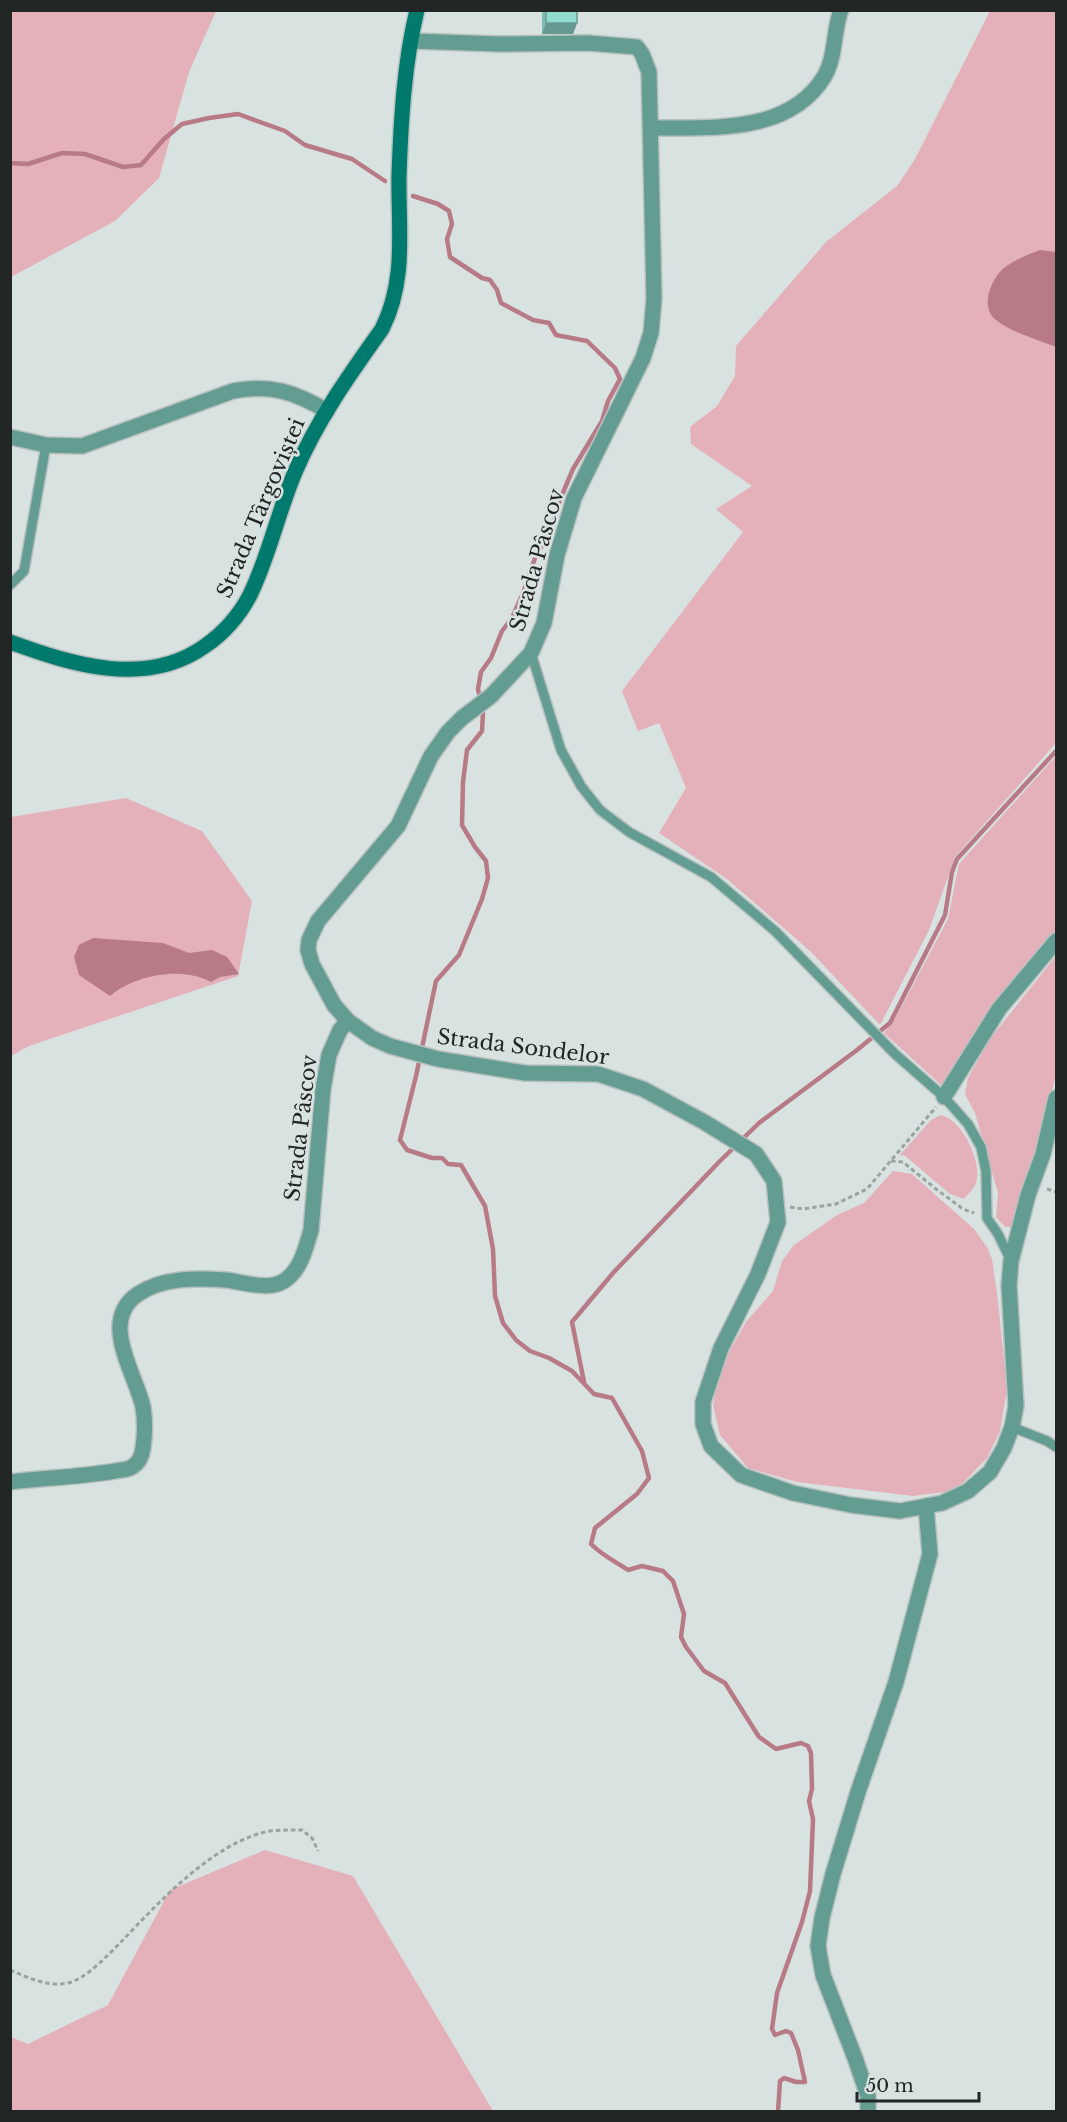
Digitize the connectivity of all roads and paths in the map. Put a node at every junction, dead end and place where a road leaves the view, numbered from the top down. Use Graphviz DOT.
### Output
graph roads {
  1 [pos="417,10"];
  2 [pos="841,10"];
  3 [pos="411,41"];
  4 [pos="652,128"];
  5 [pos="327,411"];
  6 [pos="10,437"];
  7 [pos="46,445"];
  8 [pos="10,585"];
  9 [pos="10,642"];
  10 [pos="531,653"];
  11 [pos="1056,940"];
  12 [pos="348,1021"];
  13 [pos="944,1097"];
  14 [pos="1056,1098"];
  15 [pos="891,1161"];
  16 [pos="776,1205"];
  17 [pos="987,1218"];
  18 [pos="1011,1261"];
  19 [pos="1012,1427"];
  20 [pos="1056,1448"];
  21 [pos="10,1482"];
  22 [pos="926,1506"];
  23 [pos="318,1851"];
  24 [pos="10,1970"];
  25 [pos="868,2112"];
  1 -- 3 [label="main road, Strada Târgoviștei"];
  2 -- 4 [label="street"];
  3 -- 4 [label="street, Strada Pâscov"];
  3 -- 5 [label="main road, Strada Târgoviștei"];
  4 -- 10 [label="street, Strada Pâscov"];
  5 -- 7 [label="street"];
  5 -- 9 [label="main road, Strada Târgoviștei"];
  6 -- 7 [label="street"];
  7 -- 8 [label="lane"];
  10 -- 12 [label="street, Strada Pâscov"];
  10 -- 13 [label="lane"];
  11 -- 13 [label="street"];
  12 -- 16 [label="street, Strada Sondelor"];
  12 -- 21 [label="street, Strada Pâscov"];
  13 -- 15 [label="path"];
  13 -- 17 [label="lane"];
  14 -- 18 [label="street, Strada Sondelor"];
  15 -- 16 [label="path"];
  15 -- 17 [label="path"];
  16 -- 22 [label="street, Strada Sondelor"];
  17 -- 18 [label="lane"];
  18 -- 19 [label="street, Strada Sondelor"];
  19 -- 20 [label="lane"];
  19 -- 22 [label="street, Strada Sondelor"];
  22 -- 25 [label="street"];
  23 -- 24 [label="path"];
}
